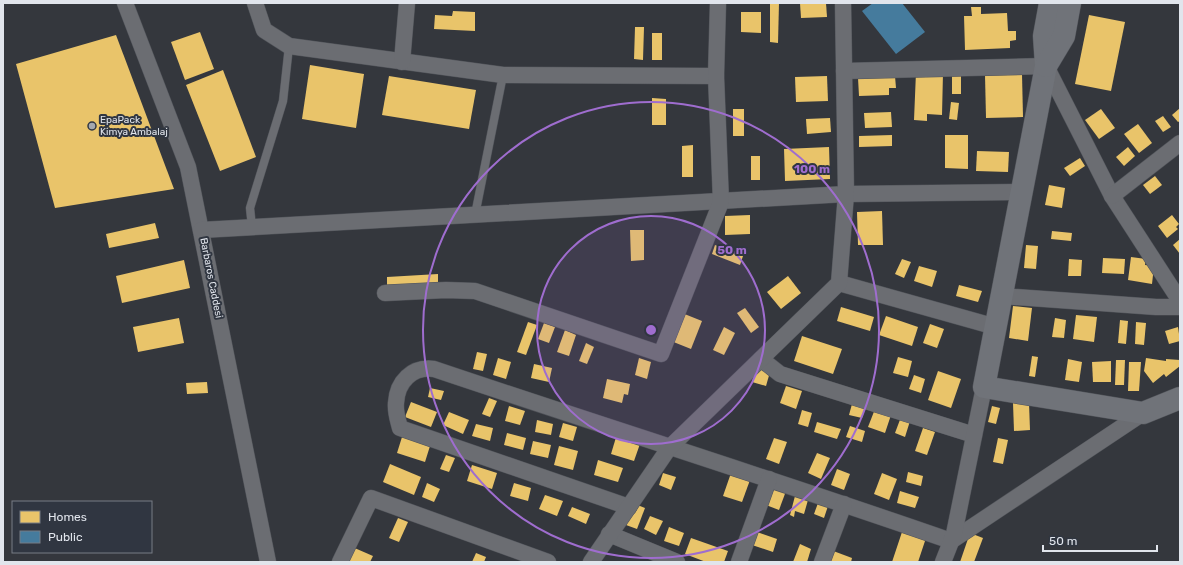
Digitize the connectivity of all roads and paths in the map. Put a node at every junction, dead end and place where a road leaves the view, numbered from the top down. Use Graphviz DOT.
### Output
graph roads {
  1 [pos="125,3"];
  2 [pos="255,3"];
  3 [pos="407,3"];
  4 [pos="718,3"];
  5 [pos="843,3"];
  6 [pos="1050,3"];
  7 [pos="1070,3"];
  8 [pos="289,46"];
  9 [pos="402,62"];
  10 [pos="1046,66"];
  11 [pos="844,71"];
  12 [pos="503,75"];
  13 [pos="716,76"];
  14 [pos="1180,144"];
  15 [pos="1021,192"];
  16 [pos="846,194"];
  17 [pos="1112,196"];
  18 [pos="721,202"];
  19 [pos="475,215"];
  20 [pos="252,228"];
  21 [pos="201,230"];
  22 [pos="839,282"];
  23 [pos="385,293"];
  24 [pos="1001,296"];
  25 [pos="1180,301"];
  26 [pos="1180,307"];
  27 [pos="996,327"];
  28 [pos="761,359"];
  29 [pos="984,388"];
  30 [pos="1180,398"];
  31 [pos="1144,413"];
  32 [pos="974,435"];
  33 [pos="669,448"];
  34 [pos="768,479"];
  35 [pos="844,504"];
  36 [pos="629,507"];
  37 [pos="609,534"];
  38 [pos="951,541"];
  39 [pos="268,562"];
  40 [pos="340,562"];
  41 [pos="548,562"];
  42 [pos="590,562"];
  43 [pos="677,562"];
  44 [pos="739,562"];
  45 [pos="822,562"];
  46 [pos="943,562"];
  1 -- 21 [label="street, Barbaros Caddesi"];
  2 -- 8 [label="street"];
  3 -- 9 [label="street"];
  4 -- 13 [label="street"];
  5 -- 11 [label="street"];
  6 -- 10 [label="street"];
  7 -- 10 [label="street"];
  8 -- 9 [label="street"];
  8 -- 20 [label="lane"];
  9 -- 12 [label="street"];
  10 -- 11 [label="street"];
  10 -- 15 [label="street"];
  10 -- 17 [label="street"];
  11 -- 16 [label="street"];
  12 -- 13 [label="street"];
  12 -- 19 [label="lane"];
  13 -- 18 [label="street"];
  14 -- 17 [label="street"];
  15 -- 16 [label="street"];
  15 -- 24 [label="street"];
  16 -- 18 [label="street"];
  16 -- 22 [label="street"];
  17 -- 25 [label="street"];
  18 -- 19 [label="street"];
  18 -- 23 [label="street"];
  19 -- 20 [label="street"];
  20 -- 21 [label="street"];
  21 -- 39 [label="street, Barbaros Caddesi"];
  22 -- 27 [label="street"];
  22 -- 28 [label="street"];
  24 -- 26 [label="street"];
  24 -- 27 [label="street"];
  27 -- 29 [label="street"];
  28 -- 32 [label="street"];
  28 -- 33 [label="street"];
  29 -- 31 [label="street"];
  29 -- 32 [label="street"];
  30 -- 31 [label="street"];
  31 -- 38 [label="street"];
  32 -- 38 [label="street"];
  33 -- 34 [label="street"];
  33 -- 36 [label="street"];
  33 -- 36 [label="street"];
  34 -- 35 [label="street"];
  34 -- 44 [label="street"];
  35 -- 38 [label="street"];
  35 -- 45 [label="street"];
  36 -- 37 [label="street"];
  37 -- 42 [label="street"];
  37 -- 43 [label="street"];
  38 -- 46 [label="street"];
  40 -- 41 [label="street"];
}
